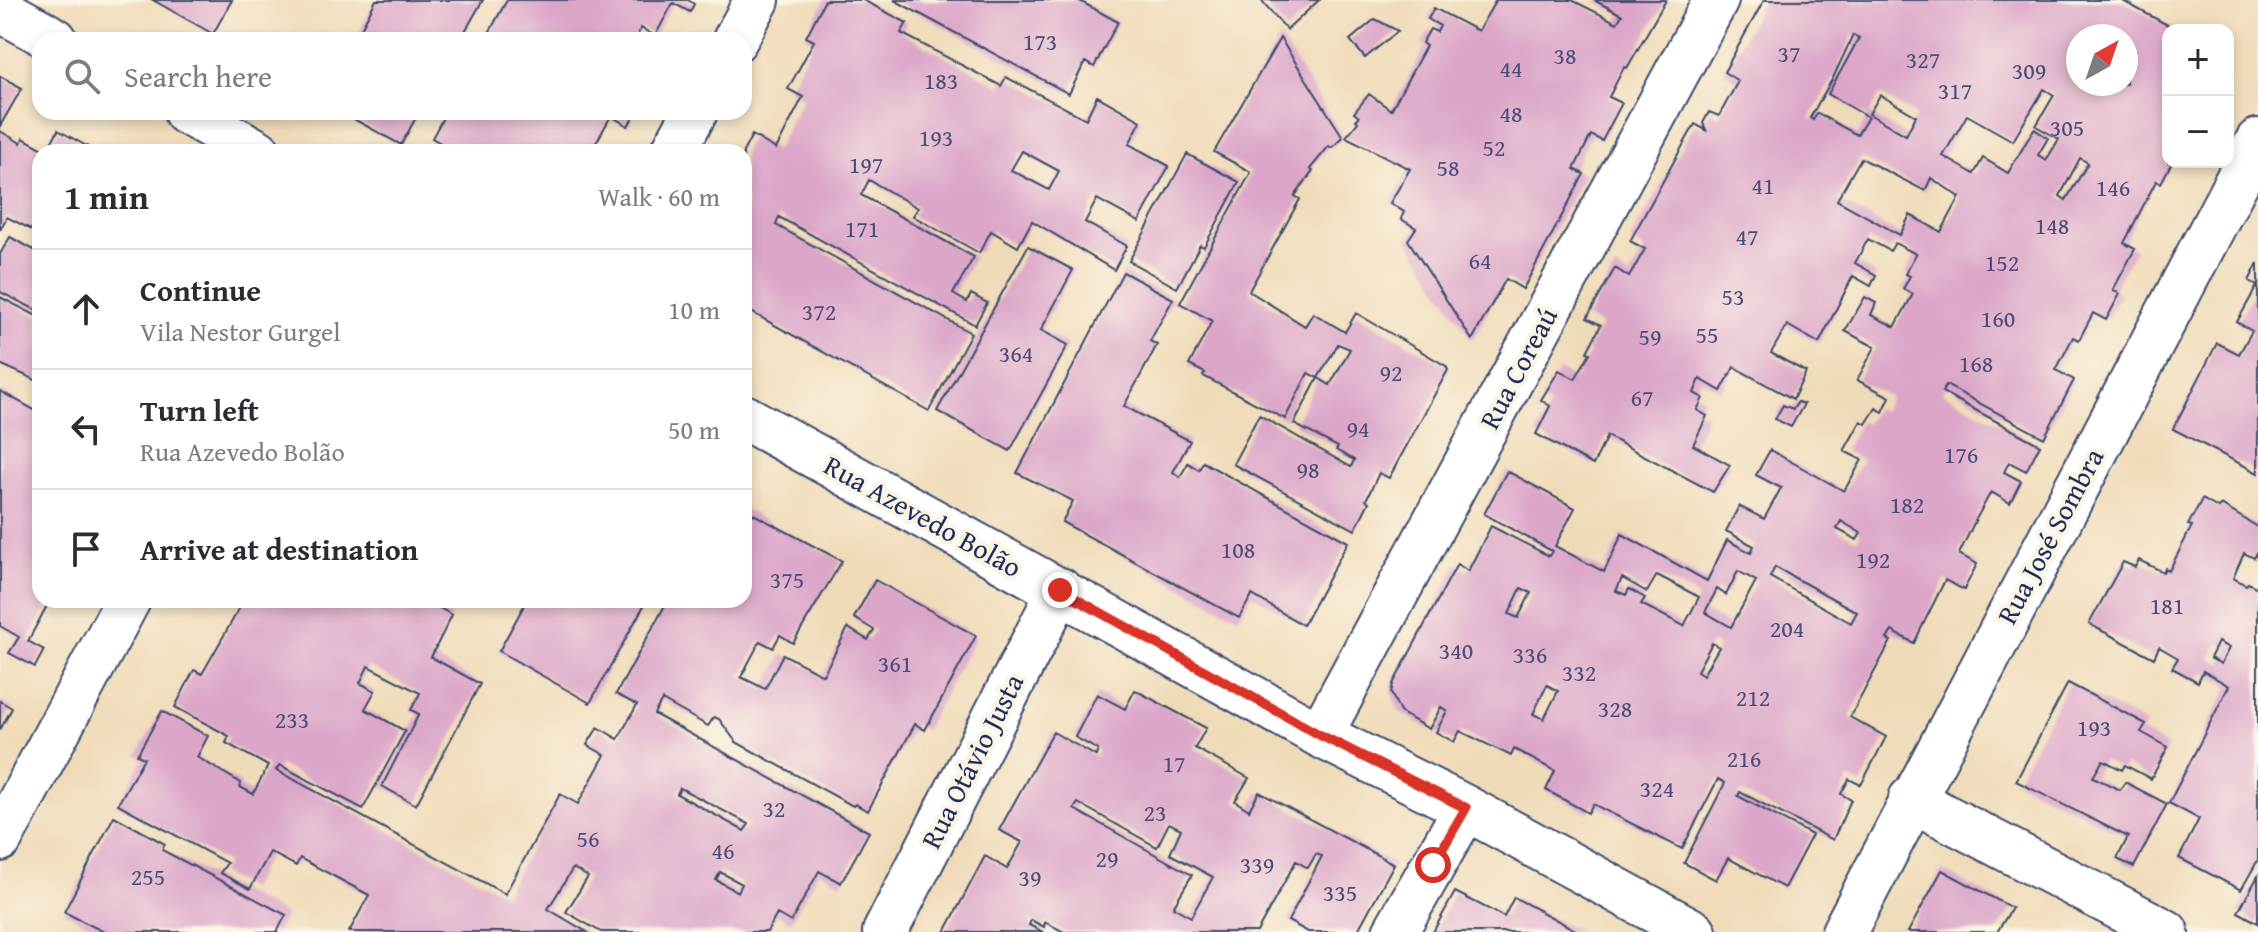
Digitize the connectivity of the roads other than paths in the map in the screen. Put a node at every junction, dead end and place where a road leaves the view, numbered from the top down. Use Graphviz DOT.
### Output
graph roads {
  1 [pos="757,0"];
  2 [pos="1716,0"];
  3 [pos="0,9"];
  4 [pos="41,32"];
  5 [pos="739,32"];
  6 [pos="200,120"];
  7 [pos="691,120"];
  8 [pos="2258,141"];
  9 [pos="244,144"];
  10 [pos="677,144"];
  11 [pos="752,421"];
  12 [pos="1060,590"];
  13 [pos="124,608"];
  14 [pos="1320,735"];
  15 [pos="1911,799"];
  16 [pos="1466,808"];
  17 [pos="0,839"];
  18 [pos="885,932"];
  19 [pos="1395,932"];
  20 [pos="1694,932"];
  21 [pos="1844,932"];
  22 [pos="2166,932"];
  1 -- 5 [label="street"];
  2 -- 14 [label="street, Rua Coreaú"];
  3 -- 4 [label="street"];
  6 -- 9 [label="street"];
  7 -- 10 [label="street"];
  8 -- 15 [label="street, Rua José Sombra"];
  11 -- 12 [label="street, Rua Azevedo Bolão"];
  12 -- 14 [label="street, Rua Azevedo Bolão"];
  12 -- 18 [label="street, Rua Otávio Justa"];
  13 -- 17 [label="street"];
  14 -- 16 [label="street, Rua Azevedo Bolão"];
  15 -- 21 [label="street, Rua José Sombra"];
  15 -- 22 [label="street"];
  16 -- 19 [label="street"];
  16 -- 20 [label="street, Rua Azevedo Bolão"];
}
